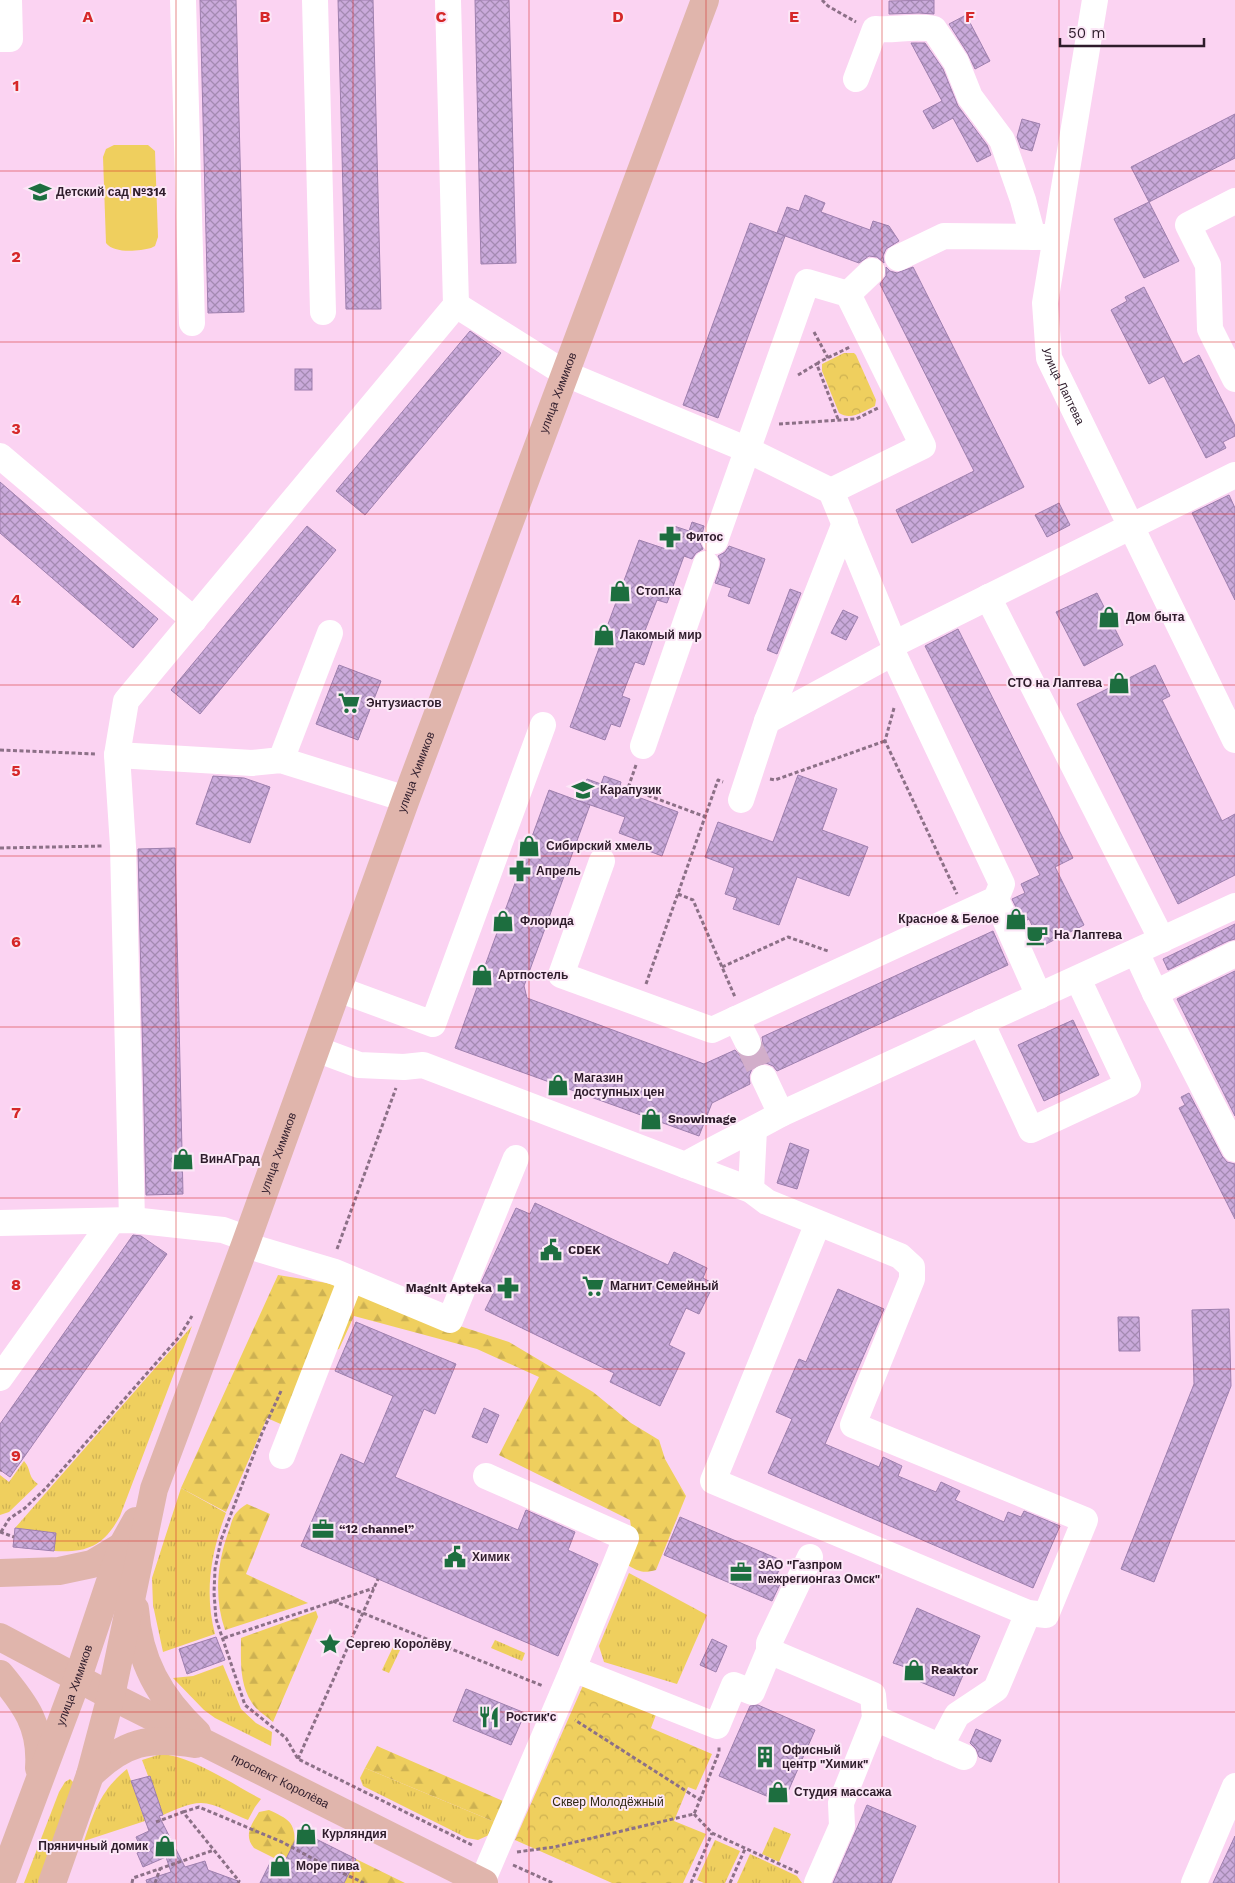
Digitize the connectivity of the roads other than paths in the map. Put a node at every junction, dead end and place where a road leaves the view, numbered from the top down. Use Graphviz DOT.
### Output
graph roads {
  1 [pos="9,0"];
  2 [pos="183,0"];
  3 [pos="315,0"];
  4 [pos="448,0"];
  5 [pos="705,0"];
  6 [pos="1095,0"];
  7 [pos="0,39"];
  8 [pos="856,79"];
  9 [pos="1235,201"];
  10 [pos="1045,237"];
  11 [pos="898,258"];
  12 [pos="872,271"];
  13 [pos="848,294"];
  14 [pos="456,305"];
  15 [pos="323,312"];
  16 [pos="192,323"];
  17 [pos="566,374"];
  18 [pos="1235,380"];
  19 [pos="748,450"];
  20 [pos="0,456"];
  21 [pos="1235,475"];
  22 [pos="831,491"];
  23 [pos="845,524"];
  24 [pos="1131,527"];
  25 [pos="988,597"];
  26 [pos="194,620"];
  27 [pos="330,633"];
  28 [pos="896,657"];
  29 [pos="767,721"];
  30 [pos="543,725"];
  31 [pos="1235,740"];
  32 [pos="643,746"];
  33 [pos="117,755"];
  34 [pos="281,760"];
  35 [pos="746,788"];
  36 [pos="406,799"];
  37 [pos="602,861"];
  38 [pos="996,899"];
  39 [pos="1235,906"];
  40 [pos="1162,940"];
  41 [pos="1136,952"];
  42 [pos="1235,954"];
  43 [pos="1078,979"];
  44 [pos="338,989"];
  45 [pos="1155,994"];
  46 [pos="1039,996"];
  47 [pos="740,1017"];
  48 [pos="981,1022"];
  49 [pos="748,1043"];
  50 [pos="316,1049"];
  51 [pos="764,1078"];
  52 [pos="780,1114"];
  53 [pos="754,1129"];
  54 [pos="1235,1149"];
  55 [pos="516,1158"];
  56 [pos="685,1165"];
  57 [pos="751,1190"];
  58 [pos="122,1220"];
  59 [pos="0,1223"];
  60 [pos="818,1223"];
  61 [pos="246,1242"];
  62 [pos="343,1275"];
  63 [pos="0,1378"];
  64 [pos="282,1456"];
  65 [pos="486,1476"];
  66 [pos="154,1489"];
  67 [pos="122,1546"];
  68 [pos="810,1557"];
  69 [pos="0,1573"];
  70 [pos="134,1586"];
  71 [pos="1028,1614"];
  72 [pos="0,1637"];
  73 [pos="770,1651"];
  74 [pos="573,1669"];
  75 [pos="0,1674"];
  76 [pos="78,1677"];
  77 [pos="111,1696"];
  78 [pos="875,1718"];
  79 [pos="212,1747"];
  80 [pos="940,1747"];
  81 [pos="964,1757"];
  82 [pos="90,1775"];
  83 [pos="38,1783"];
  84 [pos="1235,1786"];
  85 [pos="483,1882"];
  86 [pos="817,1882"];
  87 [pos="1,1883"];
  88 [pos="52,1883"];
  89 [pos="1194,1883"];
  1 -- 7 [label="street"];
  2 -- 16 [label="street"];
  3 -- 15 [label="street"];
  4 -- 14 [label="street"];
  5 -- 17 [label="main road, улица Химиков"];
  6 -- 10 [label="street, улица Лаптева"];
  8 -- 10 [label="street"];
  9 -- 18 [label="street"];
  10 -- 11 [label="street"];
  10 -- 24 [label="street, улица Лаптева"];
  12 -- 13 [label="street"];
  13 -- 19 [label="street"];
  13 -- 22 [label="street"];
  14 -- 17 [label="street"];
  14 -- 26 [label="street"];
  17 -- 19 [label="street"];
  17 -- 36 [label="main road, улица Химиков"];
  19 -- 22 [label="street"];
  19 -- 32 [label="street"];
  20 -- 26 [label="street"];
  21 -- 24 [label="street"];
  22 -- 23 [label="street"];
  23 -- 28 [label="street"];
  23 -- 29 [label="street"];
  24 -- 25 [label="street"];
  24 -- 31 [label="street, улица Лаптева"];
  25 -- 28 [label="street"];
  25 -- 40 [label="street"];
  26 -- 33 [label="street"];
  27 -- 34 [label="street"];
  28 -- 29 [label="street"];
  28 -- 38 [label="street"];
  29 -- 35 [label="street"];
  30 -- 44 [label="street"];
  33 -- 34 [label="street"];
  33 -- 58 [label="street"];
  34 -- 36 [label="street"];
  36 -- 44 [label="main road, улица Химиков"];
  37 -- 47 [label="street"];
  38 -- 46 [label="street"];
  38 -- 47 [label="street"];
  39 -- 40 [label="street"];
  40 -- 41 [label="street"];
  41 -- 43 [label="street"];
  41 -- 45 [label="street"];
  42 -- 45 [label="street"];
  43 -- 46 [label="street"];
  43 -- 48 [label="street"];
  44 -- 50 [label="main road, улица Химиков"];
  45 -- 54 [label="street"];
  46 -- 48 [label="street"];
  47 -- 49 [label="street"];
  48 -- 52 [label="street"];
  50 -- 56 [label="street"];
  50 -- 61 [label="main road, улица Химиков"];
  51 -- 52 [label="street"];
  52 -- 53 [label="street"];
  53 -- 56 [label="street"];
  53 -- 57 [label="street"];
  55 -- 62 [label="street"];
  56 -- 57 [label="street"];
  57 -- 60 [label="street"];
  58 -- 59 [label="street"];
  58 -- 61 [label="street"];
  58 -- 63 [label="street"];
  60 -- 71 [label="street"];
  60 -- 71 [label="street"];
  61 -- 62 [label="street"];
  61 -- 66 [label="main road, улица Химиков"];
  62 -- 64 [label="street"];
  65 -- 74 [label="street"];
  66 -- 67 [label="main road, улица Химиков"];
  66 -- 70 [label="main road, улица Химиков"];
  67 -- 69 [label="main road"];
  67 -- 76 [label="main road, улица Химиков"];
  68 -- 73 [label="street"];
  70 -- 77 [label="main road, улица Химиков"];
  70 -- 79 [label="main road"];
  71 -- 80 [label="street"];
  72 -- 76 [label="main road, проспект Королёва"];
  73 -- 74 [label="street"];
  73 -- 78 [label="street"];
  74 -- 85 [label="street"];
  75 -- 83 [label="main road"];
  76 -- 77 [label="main road, проспект Королёва"];
  76 -- 83 [label="main road, улица Химиков"];
  77 -- 79 [label="main road, проспект Королёва"];
  77 -- 82 [label="main road, улица Химиков"];
  78 -- 80 [label="street"];
  78 -- 86 [label="street"];
  79 -- 82 [label="main road"];
  79 -- 85 [label="main road, проспект Королёва"];
  80 -- 81 [label="street"];
  82 -- 88 [label="main road, улица Химиков"];
  83 -- 87 [label="main road, улица Химиков"];
  84 -- 89 [label="street"];
}
